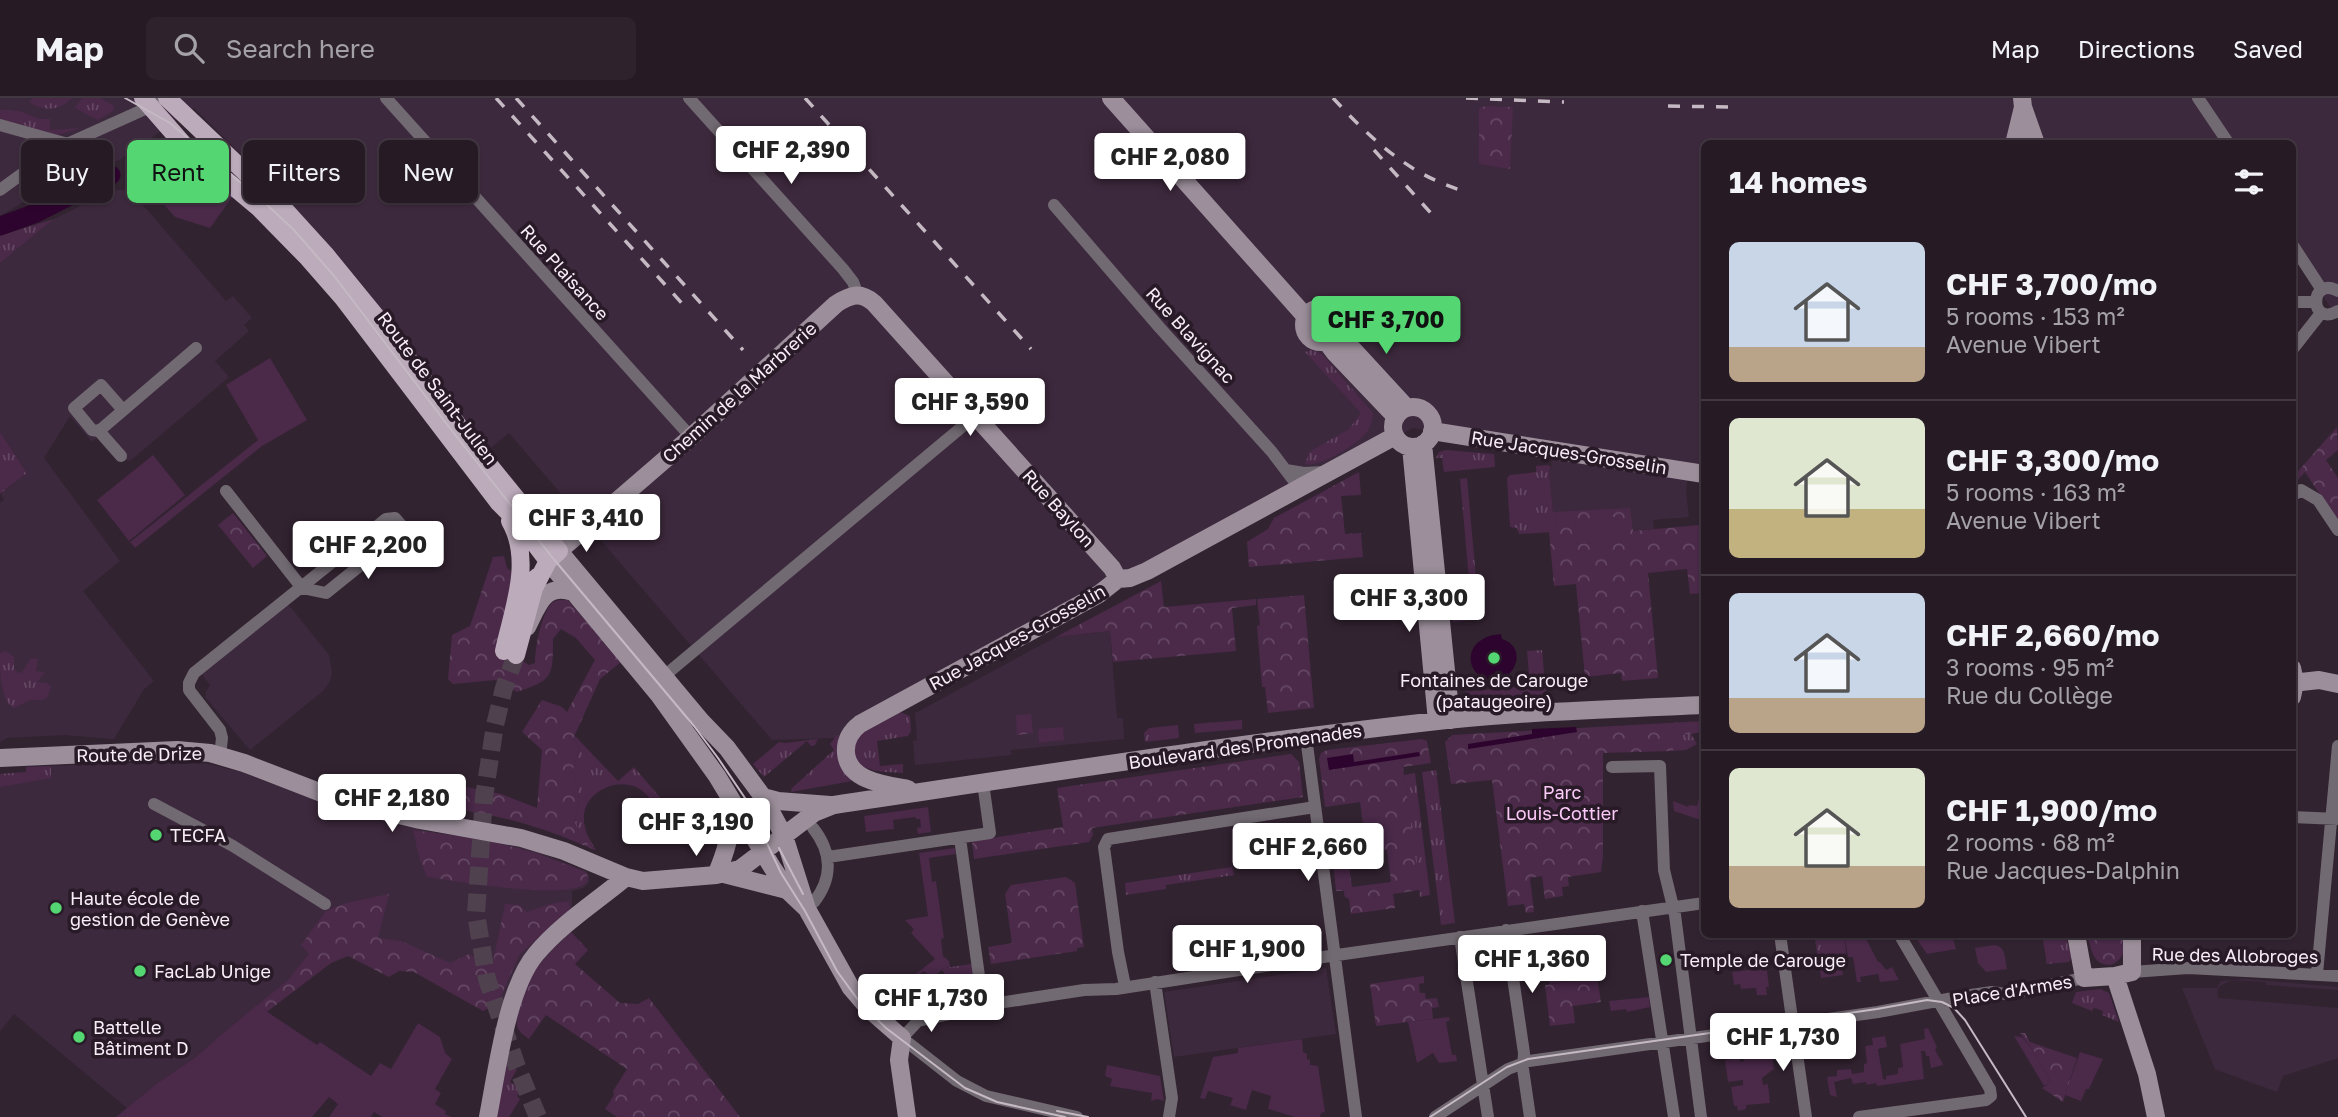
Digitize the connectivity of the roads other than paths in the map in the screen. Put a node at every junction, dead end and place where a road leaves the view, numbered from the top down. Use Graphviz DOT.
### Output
graph roads {
  1 [pos="167,98"];
  2 [pos="386,98"];
  3 [pos="690,98"];
  4 [pos="1111,98"];
  5 [pos="1126,98"];
  6 [pos="2198,98"];
  7 [pos="150,101"];
  8 [pos="2023,103"];
  9 [pos="0,125"];
  10 [pos="54,140"];
  11 [pos="76,140"];
  12 [pos="2014,140"];
  13 [pos="2035,140"];
  14 [pos="2226,140"];
  15 [pos="21,174"];
  16 [pos="0,190"];
  17 [pos="1054,205"];
  18 [pos="2296,250"];
  19 [pos="2322,290"];
  20 [pos="2338,291"];
  21 [pos="858,295"];
  22 [pos="2296,303"];
  23 [pos="2318,307"];
  24 [pos="1310,313"];
  25 [pos="2338,313"];
  26 [pos="1331,337"];
  27 [pos="2296,343"];
  28 [pos="196,348"];
  29 [pos="122,410"];
  30 [pos="1401,413"];
  31 [pos="975,416"];
  32 [pos="99,431"];
  33 [pos="1395,436"];
  34 [pos="691,437"];
  35 [pos="1422,441"];
  36 [pos="121,456"];
  37 [pos="1286,470"];
  38 [pos="1330,471"];
  39 [pos="1701,474"];
  40 [pos="1300,489"];
  41 [pos="226,491"];
  42 [pos="2296,493"];
  43 [pos="499,503"];
  44 [pos="2338,530"];
  45 [pos="547,556"];
  46 [pos="1118,579"];
  47 [pos="527,584"];
  48 [pos="302,588"];
  49 [pos="573,592"];
  50 [pos="2338,668"];
  51 [pos="663,677"];
  52 [pos="2319,680"];
  53 [pos="2296,682"];
  54 [pos="2338,684"];
  55 [pos="1701,705"];
  56 [pos="1444,720"];
  57 [pos="1306,737"];
  58 [pos="2338,746"];
  59 [pos="220,756"];
  60 [pos="1,759"];
  61 [pos="1612,767"];
  62 [pos="983,783"];
  63 [pos="921,792"];
  64 [pos="729,795"];
  65 [pos="763,797"];
  66 [pos="154,803"];
  67 [pos="834,805"];
  68 [pos="1315,807"];
  69 [pos="2296,817"];
  70 [pos="2335,819"];
  71 [pos="814,828"];
  72 [pos="790,832"];
  73 [pos="960,838"];
  74 [pos="763,853"];
  75 [pos="828,857"];
  76 [pos="720,874"];
  77 [pos="626,877"];
  78 [pos="788,890"];
  79 [pos="1701,903"];
  80 [pos="325,904"];
  81 [pos="810,906"];
  82 [pos="1673,907"];
  83 [pos="1642,911"];
  84 [pos="1506,930"];
  85 [pos="1460,937"];
  86 [pos="1781,938"];
  87 [pos="1901,938"];
  88 [pos="2077,938"];
  89 [pos="2131,938"];
  90 [pos="1334,955"];
  91 [pos="2124,974"];
  92 [pos="2317,974"];
  93 [pos="2338,975"];
  94 [pos="2084,978"];
  95 [pos="1155,982"];
  96 [pos="1125,986"];
  97 [pos="1940,1002"];
  98 [pos="982,1005"];
  99 [pos="1793,1024"];
  100 [pos="902,1038"];
  101 [pos="1691,1038"];
  102 [pos="1661,1042"];
  103 [pos="1523,1063"];
  104 [pos="1483,1085"];
  105 [pos="488,1117"];
  106 [pos="907,1117"];
  107 [pos="1077,1117"];
  108 [pos="1169,1117"];
  109 [pos="1356,1117"];
  110 [pos="1434,1117"];
  111 [pos="1488,1117"];
  112 [pos="1530,1117"];
  113 [pos="1674,1117"];
  114 [pos="1701,1117"];
  115 [pos="1806,1117"];
  116 [pos="1859,1117"];
  117 [pos="2156,1117"];
  1 -- 45 [label="main road, Route de Saint-Julien"];
  2 -- 34 [label="street, Rue Plaisance"];
  3 -- 21 [label="street, Rue Baylon"];
  4 -- 24 [label="main road"];
  5 -- 24 [label="main road"];
  6 -- 14 [label="street"];
  7 -- 11 [label="street"];
  7 -- 43 [label="main road, Route de Saint-Julien"];
  8 -- 12 [label="main road"];
  8 -- 13 [label="main road"];
  9 -- 10 [label="street"];
  15 -- 16 [label="street"];
  17 -- 37 [label="street, Rue Blavignac"];
  18 -- 19 [label="street"];
  19 -- 20 [label="street"];
  19 -- 23 [label="street"];
  21 -- 31 [label="main road, Rue Baylon"];
  21 -- 34 [label="main road, Chemin de la Marbrerie"];
  22 -- 23 [label="street"];
  23 -- 25 [label="street"];
  23 -- 27 [label="street"];
  24 -- 26 [label="main road"];
  24 -- 26 [label="main road"];
  26 -- 30 [label="main road"];
  28 -- 29 [label="street"];
  29 -- 32 [label="street"];
  29 -- 32 [label="street"];
  30 -- 33 [label="main road"];
  30 -- 35 [label="main road"];
  31 -- 46 [label="main road, Rue Baylon"];
  31 -- 51 [label="street"];
  32 -- 36 [label="street"];
  33 -- 35 [label="main road"];
  33 -- 38 [label="main road, Rue Jacques-Grosselin"];
  34 -- 45 [label="main road, Chemin de la Marbrerie"];
  35 -- 39 [label="main road, Rue Jacques-Grosselin"];
  35 -- 56 [label="main road"];
  37 -- 38 [label="street"];
  37 -- 40 [label="street, Rue Blavignac"];
  38 -- 40 [label="main road, Rue Jacques-Grosselin"];
  40 -- 46 [label="main road, Rue Jacques-Grosselin"];
  41 -- 48 [label="street"];
  42 -- 44 [label="street"];
  43 -- 45 [label="main road, Route de Saint-Julien"];
  43 -- 47 [label="main road"];
  45 -- 47 [label="main road"];
  45 -- 49 [label="main road, Route de Saint-Julien"];
  45 -- 51 [label="main road, Route de Saint-Julien"];
  46 -- 63 [label="main road, Rue Jacques-Grosselin"];
  47 -- 49 [label="main road"];
  48 -- 48 [label="street"];
  48 -- 59 [label="street"];
  49 -- 64 [label="main road, Route de Saint-Julien"];
  50 -- 52 [label="main road"];
  51 -- 65 [label="main road, Route de Saint-Julien"];
  52 -- 53 [label="main road"];
  52 -- 54 [label="main road"];
  55 -- 56 [label="main road, Boulevard des Promenades"];
  56 -- 57 [label="main road, Boulevard des Promenades"];
  57 -- 62 [label="main road, Boulevard des Promenades"];
  57 -- 68 [label="street"];
  58 -- 70 [label="street"];
  59 -- 60 [label="main road, Route de Drize"];
  59 -- 77 [label="main road, Route de Drize"];
  61 -- 82 [label="street"];
  62 -- 63 [label="main road, Boulevard des Promenades"];
  62 -- 73 [label="street"];
  63 -- 67 [label="main road, Boulevard des Promenades"];
  64 -- 74 [label="main road, Route de Saint-Julien"];
  64 -- 76 [label="main road"];
  65 -- 67 [label="main road"];
  65 -- 72 [label="main road, Route de Saint-Julien"];
  66 -- 80 [label="street"];
  67 -- 72 [label="main road, Boulevard des Promenades"];
  68 -- 90 [label="street"];
  68 -- 96 [label="street"];
  69 -- 70 [label="street"];
  70 -- 92 [label="street"];
  71 -- 75 [label="street"];
  72 -- 74 [label="main road, Boulevard des Promenades"];
  72 -- 81 [label="main road, Route de Saint-Julien"];
  73 -- 75 [label="street"];
  73 -- 98 [label="street"];
  74 -- 76 [label="main road, Boulevard des Promenades"];
  74 -- 78 [label="main road, Route de Saint-Julien"];
  75 -- 81 [label="street"];
  76 -- 77 [label="main road, Route de Drize"];
  76 -- 78 [label="main road"];
  77 -- 105 [label="main road"];
  78 -- 81 [label="main road, Route de Saint-Julien"];
  79 -- 82 [label="street"];
  81 -- 100 [label="main road"];
  82 -- 83 [label="street"];
  82 -- 101 [label="street"];
  83 -- 84 [label="street"];
  83 -- 102 [label="street"];
  84 -- 85 [label="street"];
  84 -- 103 [label="street"];
  85 -- 90 [label="street"];
  85 -- 104 [label="street"];
  86 -- 99 [label="street"];
  87 -- 97 [label="street"];
  88 -- 94 [label="main road, Place d'Armes"];
  89 -- 91 [label="main road"];
  90 -- 95 [label="street"];
  90 -- 109 [label="street"];
  91 -- 92 [label="street, Rue des Allobroges"];
  91 -- 94 [label="main road, Place d'Armes"];
  91 -- 117 [label="main road"];
  92 -- 93 [label="street, Rue des Allobroges"];
  94 -- 97 [label="street, Place d'Armes"];
  95 -- 96 [label="street"];
  95 -- 108 [label="street"];
  96 -- 98 [label="street"];
  97 -- 99 [label="street, Place d'Armes"];
  97 -- 116 [label="street"];
  98 -- 100 [label="street"];
  99 -- 101 [label="street, Place d'Armes"];
  99 -- 115 [label="street"];
  100 -- 106 [label="main road"];
  100 -- 107 [label="street"];
  101 -- 102 [label="street, Place d'Armes"];
  101 -- 114 [label="street"];
  102 -- 103 [label="street, Place d'Armes"];
  102 -- 113 [label="street"];
  103 -- 104 [label="street, Place d'Armes"];
  103 -- 112 [label="street"];
  104 -- 110 [label="street, Place d'Armes"];
  104 -- 111 [label="street"];
}
